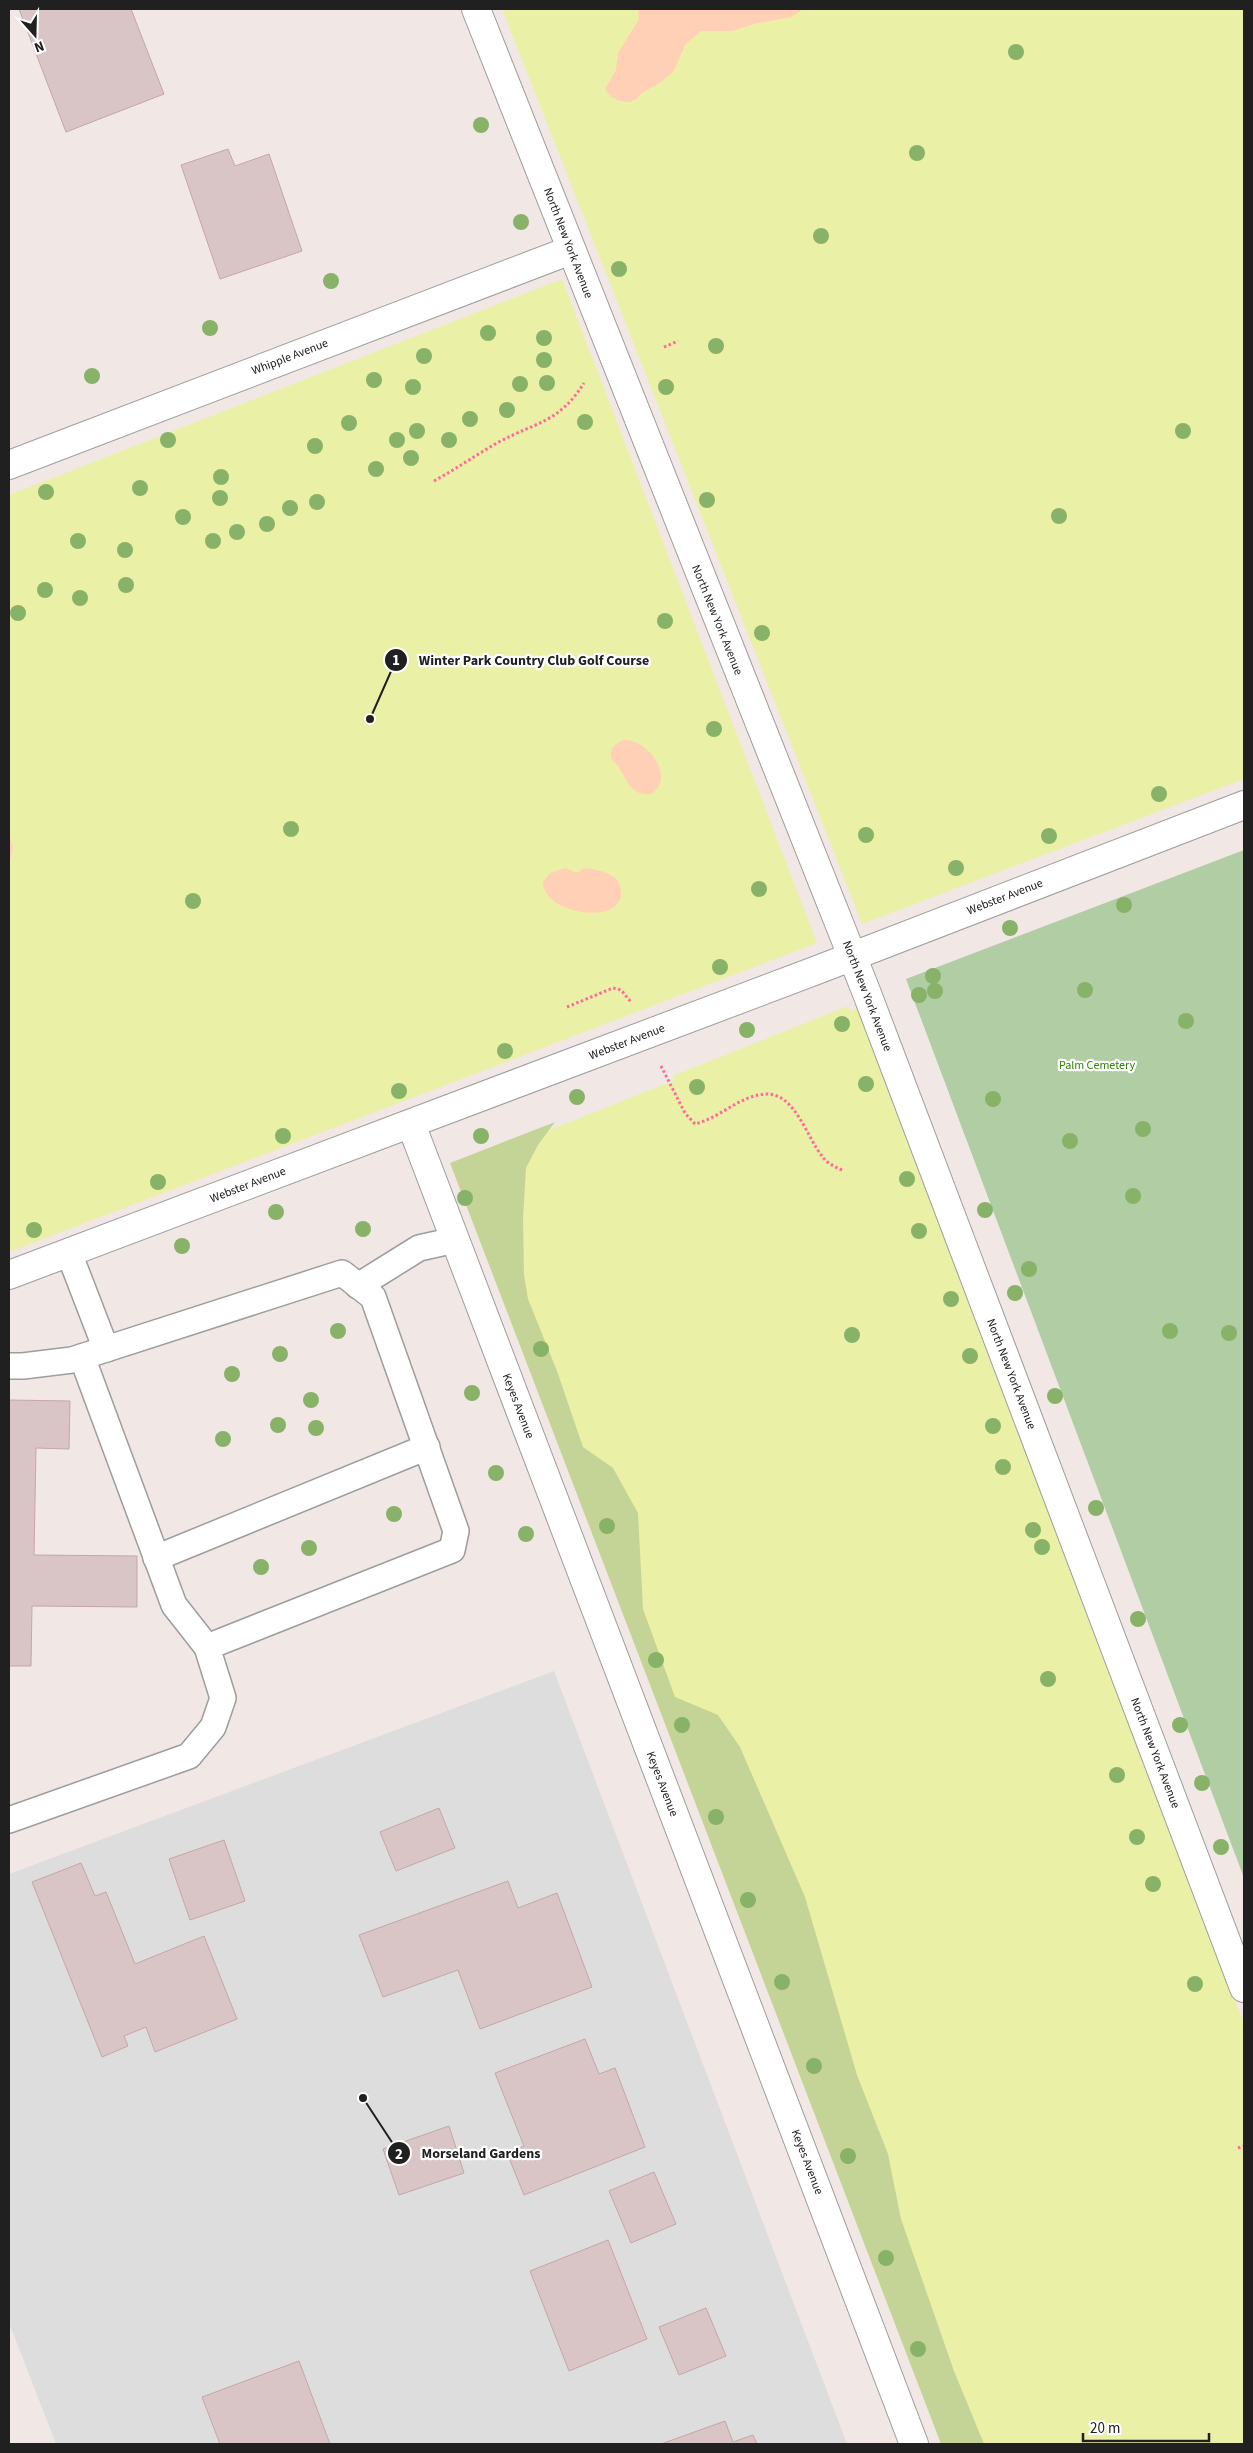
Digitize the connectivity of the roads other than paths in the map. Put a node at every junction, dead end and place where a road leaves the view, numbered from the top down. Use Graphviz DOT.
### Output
graph roads {
  1 [pos="476,9"];
  2 [pos="571,250"];
  3 [pos="9,465"];
  4 [pos="1244,805"];
  5 [pos="852,956"];
  6 [pos="411,1124"];
  7 [pos="455,1240"];
  8 [pos="69,1252"];
  9 [pos="9,1276"];
  10 [pos="358,1286"];
  11 [pos="106,1349"];
  12 [pos="77,1358"];
  13 [pos="9,1366"];
  14 [pos="427,1447"];
  15 [pos="156,1558"];
  16 [pos="207,1647"];
  17 [pos="9,1820"];
  18 [pos="1244,1988"];
  19 [pos="914,2444"];
  1 -- 2 [label="street, North New York Avenue"];
  2 -- 3 [label="street, Whipple Avenue"];
  2 -- 5 [label="street, North New York Avenue"];
  4 -- 5 [label="street, Webster Avenue"];
  5 -- 6 [label="street, Webster Avenue"];
  5 -- 18 [label="street, North New York Avenue"];
  6 -- 7 [label="street, Keyes Avenue"];
  6 -- 8 [label="street, Webster Avenue"];
  7 -- 10 [label="lane"];
  7 -- 19 [label="street, Keyes Avenue"];
  8 -- 9 [label="street, Webster Avenue"];
  8 -- 11 [label="lane"];
  10 -- 11 [label="lane"];
  10 -- 14 [label="lane"];
  11 -- 12 [label="lane"];
  12 -- 13 [label="lane"];
  12 -- 15 [label="lane"];
  14 -- 15 [label="lane"];
  14 -- 16 [label="lane"];
  15 -- 16 [label="lane"];
  16 -- 17 [label="lane"];
}
